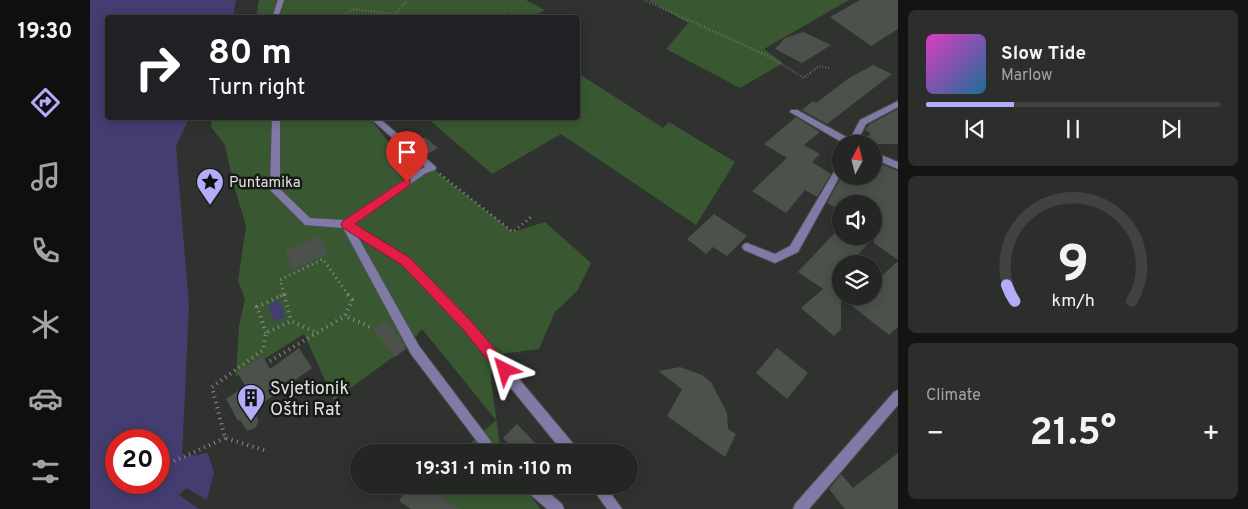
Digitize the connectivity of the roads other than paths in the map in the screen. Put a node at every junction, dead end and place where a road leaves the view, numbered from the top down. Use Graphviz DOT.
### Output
graph roads {
  1 [pos="282,0"];
  2 [pos="276,15"];
  3 [pos="898,104"];
  4 [pos="794,112"];
  5 [pos="276,120"];
  6 [pos="376,120"];
  7 [pos="836,135"];
  8 [pos="856,135"];
  9 [pos="882,159"];
  10 [pos="898,166"];
  11 [pos="832,183"];
  12 [pos="346,224"];
  13 [pos="748,247"];
  14 [pos="898,396"];
  15 [pos="487,444"];
  16 [pos="564,444"];
  17 [pos="540,494"];
  18 [pos="604,494"];
  19 [pos="557,509"];
  20 [pos="616,509"];
  21 [pos="800,509"];
  1 -- 2 [label="street"];
  3 -- 8 [label="street"];
  4 -- 7 [label="street"];
  5 -- 12 [label="street"];
  6 -- 12 [label="street"];
  9 -- 10 [label="street"];
  11 -- 13 [label="street"];
  12 -- 15 [label="street"];
  12 -- 16 [label="street"];
  14 -- 21 [label="street"];
  17 -- 19 [label="street"];
  18 -- 20 [label="street"];
}
